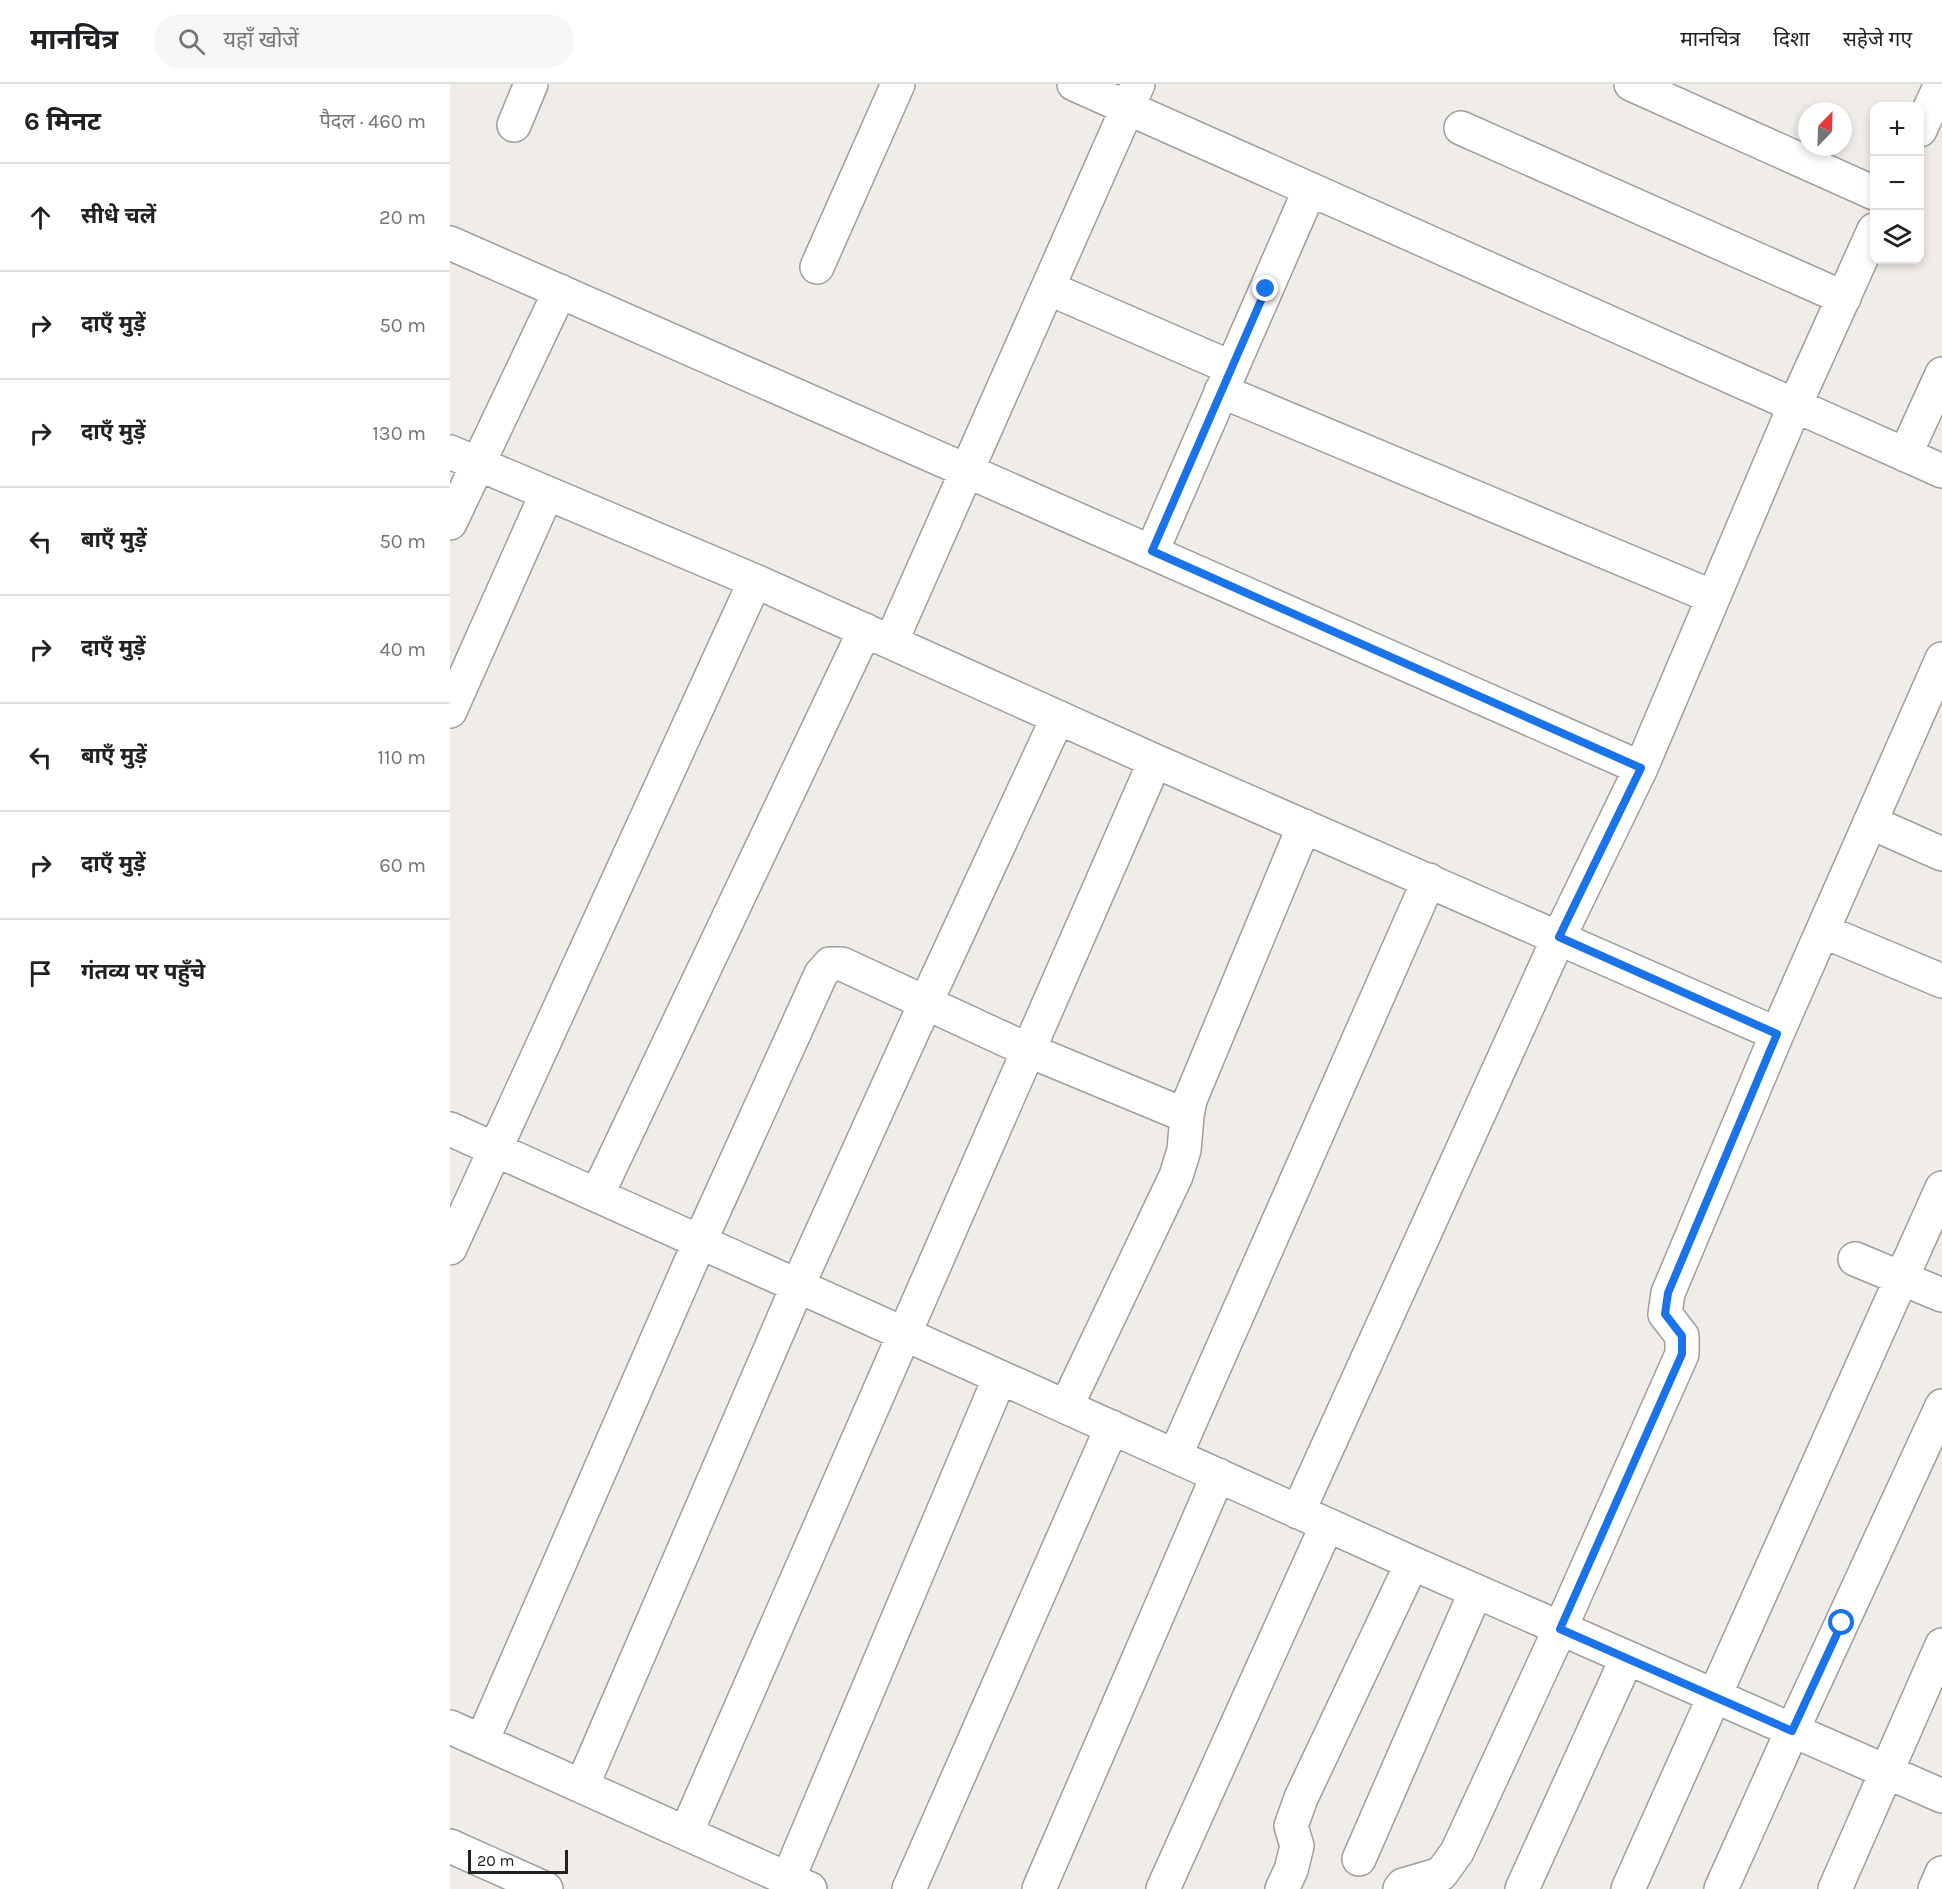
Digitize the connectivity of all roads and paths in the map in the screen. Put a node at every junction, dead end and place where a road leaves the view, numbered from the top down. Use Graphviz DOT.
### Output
graph roads {
  1 [pos="531,84"];
  2 [pos="898,84"];
  3 [pos="1074,84"];
  4 [pos="1631,84"];
  5 [pos="1941,84"];
  6 [pos="1678,94"];
  7 [pos="1133,96"];
  8 [pos="1924,121"];
  9 [pos="513,126"];
  10 [pos="1461,128"];
  11 [pos="1310,189"];
  12 [pos="1870,190"];
  13 [pos="1870,241"];
  14 [pos="450,243"];
  15 [pos="817,267"];
  16 [pos="1048,288"];
  17 [pos="560,291"];
  18 [pos="1844,298"];
  19 [pos="1942,374"];
  20 [pos="1227,380"];
  21 [pos="1795,405"];
  22 [pos="1905,455"];
  23 [pos="464,458"];
  24 [pos="966,469"];
  25 [pos="1942,471"];
  26 [pos="547,493"];
  27 [pos="450,523"];
  28 [pos="1152,551"];
  29 [pos="755,581"];
  30 [pos="1713,597"];
  31 [pos="878,636"];
  32 [pos="1942,659"];
  33 [pos="450,711"];
  34 [pos="1058,717"];
  35 [pos="1155,761"];
  36 [pos="1641,768"];
  37 [pos="1870,822"];
  38 [pos="1304,826"];
  39 [pos="1942,854"];
  40 [pos="1429,880"];
  41 [pos="1823,931"];
  42 [pos="1559,937"];
  43 [pos="1942,981"];
  44 [pos="926,1002"];
  45 [pos="1777,1034"];
  46 [pos="1029,1051"];
  47 [pos="1187,1116"];
  48 [pos="450,1129"];
  49 [pos="495,1149"];
  50 [pos="1942,1188"];
  51 [pos="597,1195"];
  52 [pos="700,1241"];
  53 [pos="450,1248"];
  54 [pos="1855,1259"];
  55 [pos="1903,1279"];
  56 [pos="798,1285"];
  57 [pos="1942,1295"];
  58 [pos="905,1334"];
  59 [pos="1000,1377"];
  60 [pos="1942,1406"];
  61 [pos="1066,1407"];
  62 [pos="1112,1427"];
  63 [pos="1175,1456"];
  64 [pos="1218,1475"];
  65 [pos="1298,1512"];
  66 [pos="1327,1525"];
  67 [pos="1413,1563"];
  68 [pos="1476,1591"];
  69 [pos="1560,1629"];
  70 [pos="1942,1645"];
  71 [pos="1626,1658"];
  72 [pos="1715,1697"];
  73 [pos="450,1726"];
  74 [pos="1792,1731"];
  75 [pos="482,1741"];
  76 [pos="1886,1771"];
  77 [pos="582,1786"];
  78 [pos="1942,1796"];
  79 [pos="686,1833"];
  80 [pos="450,1846"];
  81 [pos="1359,1858"];
  82 [pos="1942,1873"];
  83 [pos="799,1884"];
  84 [pos="542,1888"];
  85 [pos="909,1889"];
  86 [pos="1039,1889"];
  87 [pos="1163,1889"];
  88 [pos="1282,1889"];
  89 [pos="1400,1889"];
  90 [pos="1522,1889"];
  91 [pos="1628,1889"];
  92 [pos="1721,1889"];
  93 [pos="1834,1889"];
  94 [pos="1935,1889"];
  1 -- 9 [label="street"];
  2 -- 15 [label="street"];
  3 -- 7 [label="street"];
  4 -- 6 [label="street"];
  5 -- 8 [label="street"];
  6 -- 12 [label="street"];
  7 -- 11 [label="street"];
  7 -- 16 [label="street"];
  10 -- 18 [label="street"];
  11 -- 20 [label="street"];
  11 -- 21 [label="street"];
  13 -- 18 [label="street"];
  14 -- 17 [label="street"];
  16 -- 20 [label="street"];
  16 -- 24 [label="street"];
  17 -- 23 [label="street"];
  17 -- 24 [label="street"];
  18 -- 21 [label="street"];
  19 -- 22 [label="street"];
  20 -- 28 [label="street"];
  20 -- 30 [label="street"];
  21 -- 22 [label="street"];
  21 -- 30 [label="street"];
  22 -- 25 [label="street"];
  23 -- 26 [label="street"];
  23 -- 27 [label="street"];
  24 -- 28 [label="street"];
  24 -- 31 [label="street"];
  26 -- 29 [label="street"];
  26 -- 33 [label="street"];
  28 -- 36 [label="street"];
  29 -- 31 [label="street"];
  29 -- 49 [label="street"];
  30 -- 36 [label="street"];
  31 -- 34 [label="street"];
  31 -- 51 [label="street"];
  32 -- 37 [label="street"];
  34 -- 35 [label="street"];
  34 -- 44 [label="street"];
  35 -- 38 [label="street"];
  35 -- 46 [label="street"];
  36 -- 42 [label="street"];
  37 -- 39 [label="street"];
  37 -- 41 [label="street"];
  38 -- 40 [label="street"];
  38 -- 47 [label="street"];
  40 -- 42 [label="street"];
  40 -- 63 [label="street"];
  41 -- 43 [label="street"];
  41 -- 45 [label="street"];
  42 -- 45 [label="street"];
  42 -- 65 [label="street"];
  44 -- 46 [label="street"];
  44 -- 52 [label="street"];
  44 -- 56 [label="street"];
  45 -- 69 [label="street"];
  46 -- 47 [label="street"];
  46 -- 58 [label="street"];
  47 -- 61 [label="street"];
  48 -- 49 [label="street"];
  49 -- 51 [label="street"];
  49 -- 53 [label="street"];
  50 -- 55 [label="street"];
  51 -- 52 [label="street"];
  52 -- 56 [label="street"];
  52 -- 75 [label="street"];
  54 -- 55 [label="street"];
  55 -- 57 [label="street"];
  55 -- 72 [label="street"];
  56 -- 58 [label="street"];
  56 -- 77 [label="street"];
  58 -- 59 [label="street"];
  58 -- 79 [label="street"];
  59 -- 61 [label="street"];
  59 -- 83 [label="street"];
  60 -- 74 [label="street"];
  61 -- 62 [label="street"];
  62 -- 63 [label="street"];
  62 -- 85 [label="street"];
  63 -- 64 [label="street"];
  64 -- 65 [label="street"];
  64 -- 86 [label="street"];
  65 -- 66 [label="street"];
  66 -- 67 [label="street"];
  66 -- 87 [label="street"];
  67 -- 68 [label="street"];
  67 -- 88 [label="street"];
  68 -- 69 [label="street"];
  68 -- 81 [label="street"];
  69 -- 71 [label="street"];
  69 -- 89 [label="street"];
  70 -- 76 [label="street"];
  71 -- 72 [label="street"];
  71 -- 90 [label="street"];
  72 -- 74 [label="street"];
  72 -- 91 [label="street"];
  73 -- 75 [label="street"];
  74 -- 76 [label="street"];
  74 -- 92 [label="street"];
  75 -- 77 [label="street"];
  76 -- 78 [label="street"];
  76 -- 93 [label="street"];
  77 -- 79 [label="street"];
  79 -- 83 [label="street"];
  80 -- 84 [label="street"];
  82 -- 94 [label="street"];
}
